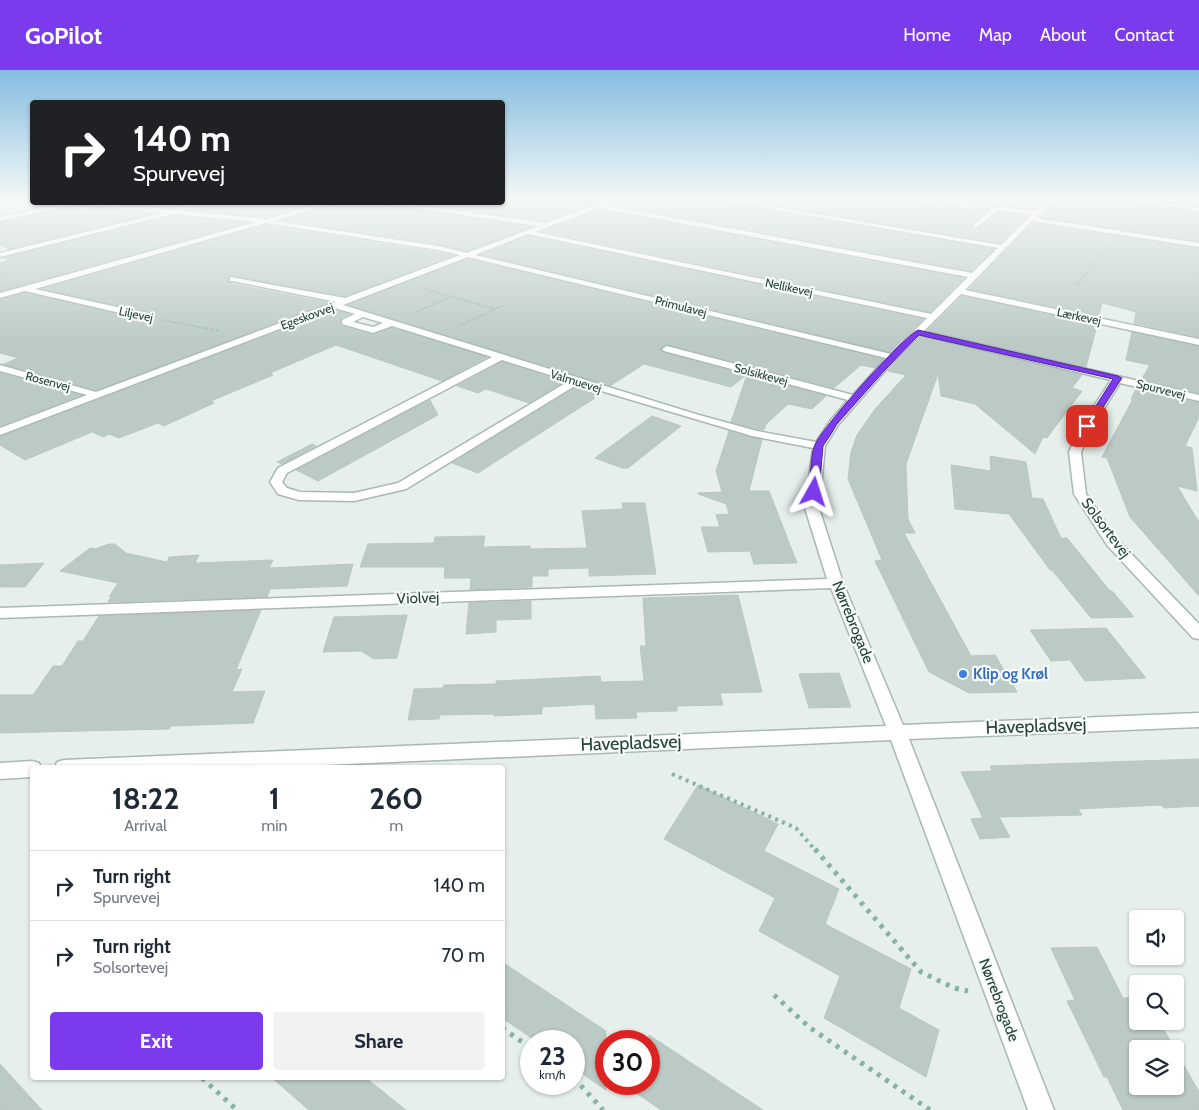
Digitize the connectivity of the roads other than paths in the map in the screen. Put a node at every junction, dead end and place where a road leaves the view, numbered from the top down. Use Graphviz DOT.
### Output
graph roads {
  1 [pos="1003,247"];
  2 [pos="30,248"];
  3 [pos="170,248"];
  4 [pos="435,248"];
  5 [pos="486,248"];
  6 [pos="602,248"];
  7 [pos="831,248"];
  8 [pos="469,254"];
  9 [pos="0,255"];
  10 [pos="974,276"];
  11 [pos="233,279"];
  12 [pos="24,288"];
  13 [pos="959,291"];
  14 [pos="0,296"];
  15 [pos="340,303"];
  16 [pos="362,314"];
  17 [pos="146,316"];
  18 [pos="933,317"];
  19 [pos="391,323"];
  20 [pos="918,332"];
  21 [pos="1199,342"];
  22 [pos="666,349"];
  23 [pos="894,357"];
  24 [pos="500,358"];
  25 [pos="0,368"];
  26 [pos="1118,378"];
  27 [pos="576,381"];
  28 [pos="96,396"];
  29 [pos="1199,398"];
  30 [pos="855,399"];
  31 [pos="0,432"];
  32 [pos="819,446"];
  33 [pos="836,582"];
  34 [pos="0,613"];
  35 [pos="1199,634"];
  36 [pos="1199,720"];
  37 [pos="897,732"];
  38 [pos="133,765"];
  39 [pos="30,769"];
  40 [pos="0,770"];
  41 [pos="1041,1110"];
  1 -- 10 [label="street, Nørrebrogade"];
  2 -- 9 [label="street"];
  3 -- 12 [label="street"];
  4 -- 8 [label="street, Primulavej"];
  5 -- 8 [label="street, Egeskovvej"];
  6 -- 18 [label="street, Nellikevej"];
  7 -- 10 [label="street"];
  8 -- 15 [label="street, Egeskovvej"];
  8 -- 23 [label="street, Primulavej"];
  10 -- 13 [label="street, Nørrebrogade"];
  11 -- 15 [label="street, Valmuevej"];
  12 -- 14 [label="street"];
  12 -- 17 [label="street, Liljevej"];
  13 -- 18 [label="street, Nørrebrogade"];
  13 -- 21 [label="street, Lærkevej"];
  15 -- 16 [label="street, Valmuevej"];
  15 -- 28 [label="street, Egeskovvej"];
  16 -- 19 [label="street, Valmuevej"];
  16 -- 19 [label="street"];
  18 -- 20 [label="street, Nørrebrogade"];
  19 -- 24 [label="street, Valmuevej"];
  20 -- 23 [label="street, Nørrebrogade"];
  20 -- 26 [label="street, Spurvevej"];
  22 -- 30 [label="street, Solsikkevej"];
  23 -- 30 [label="street, Nørrebrogade"];
  24 -- 27 [label="street, Valmuevej"];
  24 -- 27 [label="street"];
  25 -- 28 [label="street, Rosenvej"];
  26 -- 29 [label="street, Spurvevej"];
  26 -- 35 [label="street, Solsortevej"];
  27 -- 32 [label="street, Valmuevej"];
  28 -- 31 [label="street, Egeskovvej"];
  30 -- 32 [label="street, Nørrebrogade"];
  32 -- 33 [label="street, Nørrebrogade"];
  33 -- 34 [label="street, Violvej"];
  33 -- 37 [label="street, Nørrebrogade"];
  36 -- 37 [label="street, Havepladsvej"];
  37 -- 38 [label="street, Havepladsvej"];
  37 -- 41 [label="street, Nørrebrogade"];
  39 -- 40 [label="street"];
}
